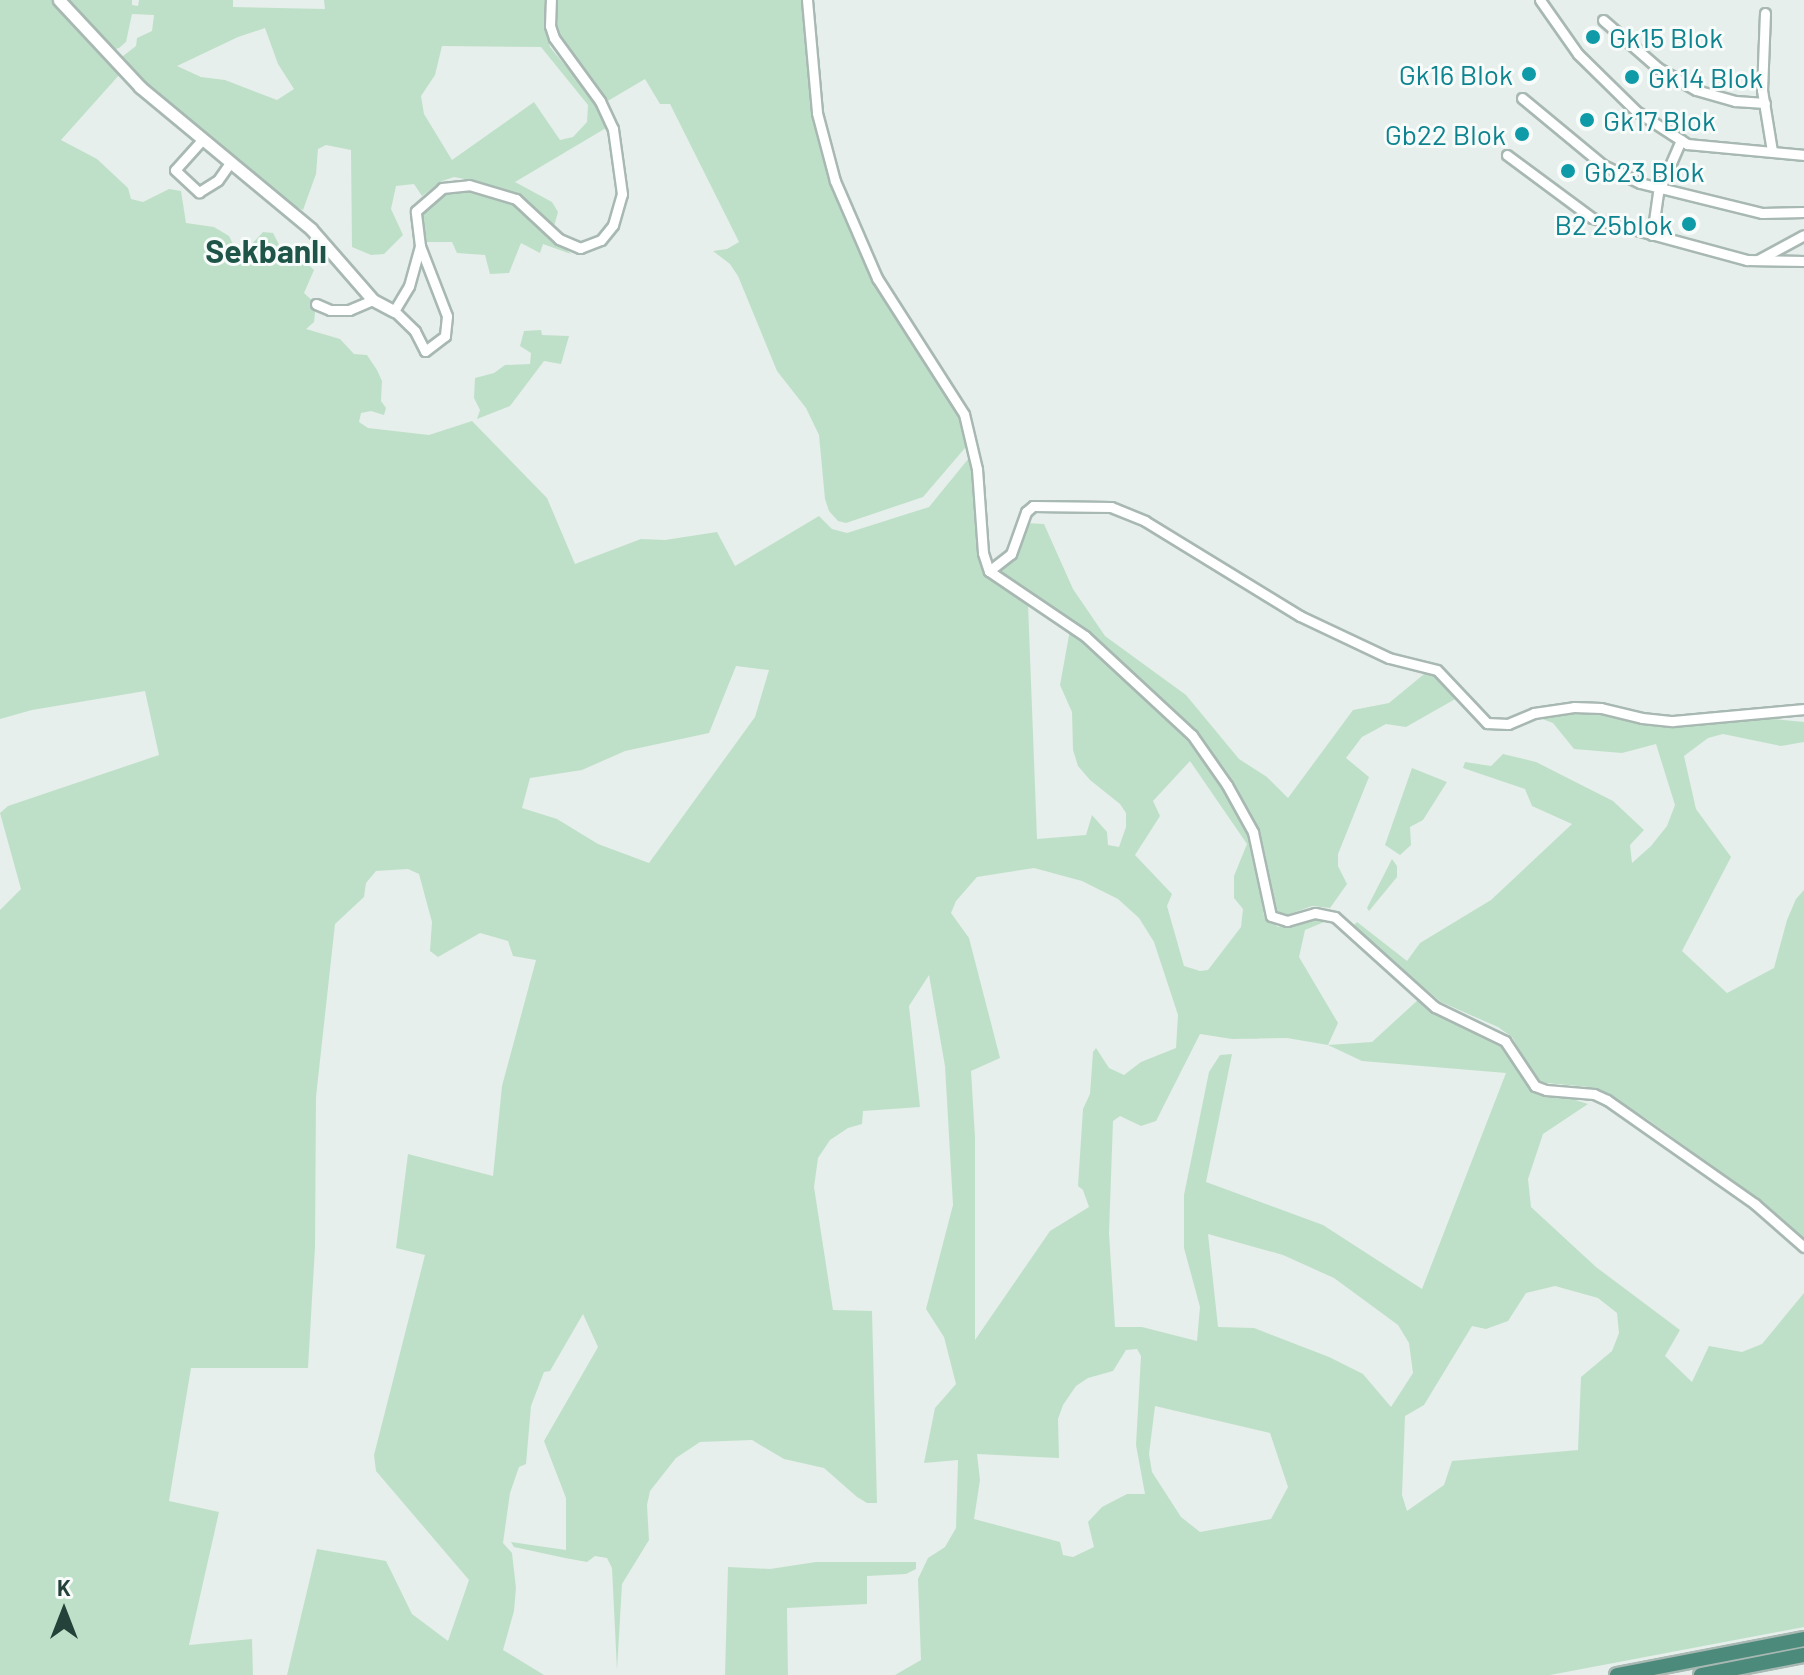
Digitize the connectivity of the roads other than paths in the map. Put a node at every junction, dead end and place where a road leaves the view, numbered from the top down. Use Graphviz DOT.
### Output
graph roads {
  1 [pos="59,0"];
  2 [pos="551,0"];
  3 [pos="807,0"];
  4 [pos="1540,0"];
  5 [pos="1765,13"];
  6 [pos="1603,20"];
  7 [pos="1522,98"];
  8 [pos="1765,103"];
  9 [pos="202,140"];
  10 [pos="1681,140"];
  11 [pos="1772,151"];
  12 [pos="1507,155"];
  13 [pos="1804,155"];
  14 [pos="230,163"];
  15 [pos="1659,189"];
  16 [pos="1804,212"];
  17 [pos="1652,235"];
  18 [pos="1804,235"];
  19 [pos="420,246"];
  20 [pos="1757,260"];
  21 [pos="1804,261"];
  22 [pos="373,300"];
  23 [pos="316,304"];
  24 [pos="394,311"];
  25 [pos="989,571"];
  26 [pos="1804,709"];
  27 [pos="1804,1247"];
  28 [pos="1804,1639"];
  29 [pos="1804,1655"];
  30 [pos="1706,1674"];
  31 [pos="1617,1675"];
  1 -- 9 [label="street"];
  2 -- 19 [label="street"];
  3 -- 25 [label="street"];
  4 -- 10 [label="street"];
  5 -- 8 [label="street"];
  6 -- 8 [label="street"];
  7 -- 15 [label="street"];
  8 -- 11 [label="street"];
  9 -- 14 [label="street"];
  9 -- 14 [label="street"];
  10 -- 11 [label="street"];
  10 -- 15 [label="street"];
  11 -- 13 [label="street"];
  12 -- 17 [label="street"];
  14 -- 22 [label="street"];
  15 -- 16 [label="street"];
  15 -- 17 [label="street"];
  17 -- 20 [label="street"];
  18 -- 20 [label="street"];
  19 -- 24 [label="street"];
  19 -- 24 [label="street"];
  20 -- 21 [label="street"];
  22 -- 23 [label="street"];
  22 -- 24 [label="street"];
  25 -- 26 [label="street"];
  25 -- 27 [label="street"];
  28 -- 31 [label="highway"];
  29 -- 30 [label="highway"];
}
